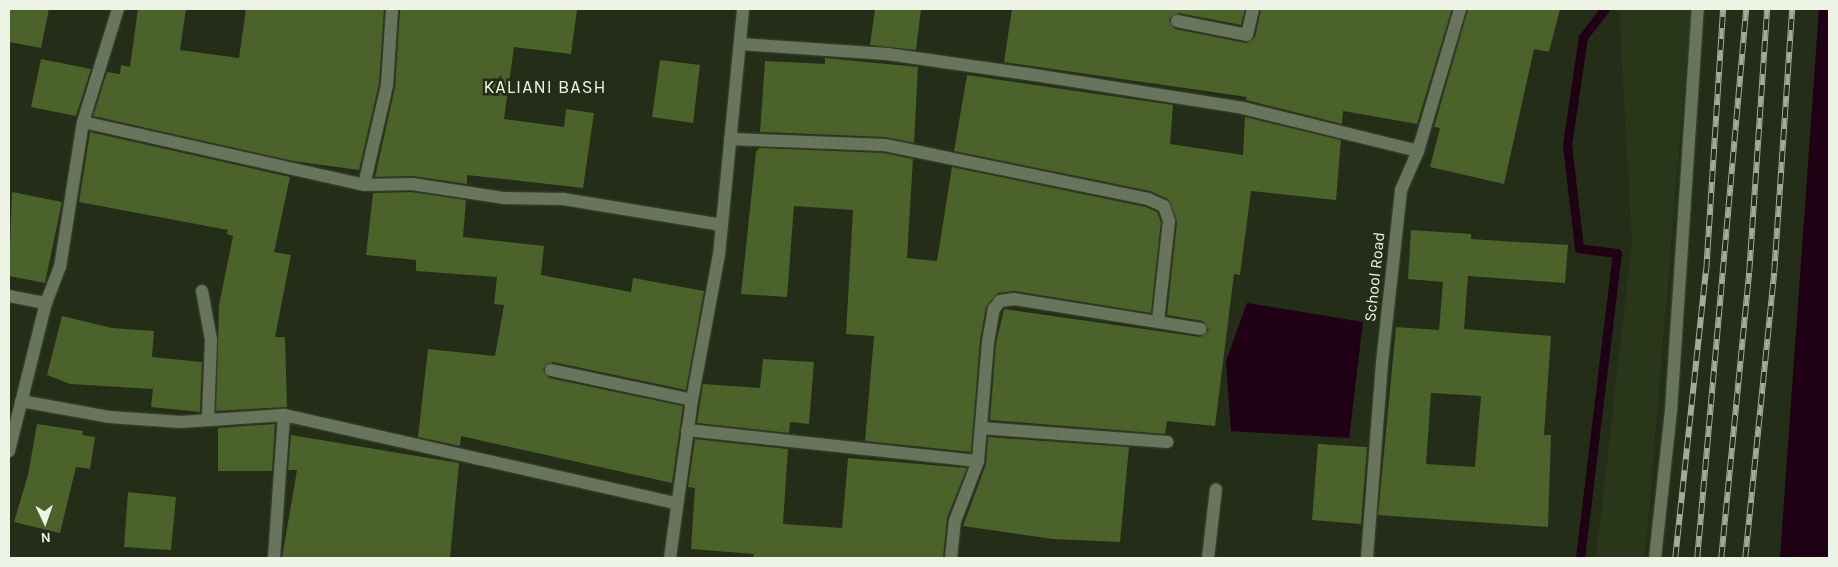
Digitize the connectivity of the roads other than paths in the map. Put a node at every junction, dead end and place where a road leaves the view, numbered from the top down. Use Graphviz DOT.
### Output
graph roads {
  1 [pos="118,9"];
  2 [pos="392,9"];
  3 [pos="743,9"];
  4 [pos="1253,9"];
  5 [pos="1460,9"];
  6 [pos="1698,9"];
  7 [pos="1177,21"];
  8 [pos="740,44"];
  9 [pos="83,122"];
  10 [pos="730,139"];
  11 [pos="1418,150"];
  12 [pos="364,185"];
  13 [pos="722,225"];
  14 [pos="202,291"];
  15 [pos="9,296"];
  16 [pos="46,303"];
  17 [pos="1158,320"];
  18 [pos="1201,329"];
  19 [pos="551,370"];
  20 [pos="692,400"];
  21 [pos="21,402"];
  22 [pos="284,415"];
  23 [pos="208,419"];
  24 [pos="981,428"];
  25 [pos="687,430"];
  26 [pos="1167,442"];
  27 [pos="9,451"];
  28 [pos="978,461"];
  29 [pos="1216,490"];
  30 [pos="676,504"];
  31 [pos="274,558"];
  32 [pos="670,558"];
  33 [pos="951,558"];
  34 [pos="1208,558"];
  35 [pos="1368,558"];
  36 [pos="1655,558"];
  1 -- 9 [label="street"];
  2 -- 12 [label="street"];
  3 -- 8 [label="street"];
  4 -- 7 [label="street"];
  5 -- 11 [label="street, School Road"];
  6 -- 36 [label="street"];
  8 -- 10 [label="street"];
  8 -- 11 [label="street"];
  9 -- 12 [label="street"];
  9 -- 16 [label="street"];
  10 -- 13 [label="street"];
  10 -- 17 [label="street"];
  11 -- 35 [label="street, School Road"];
  12 -- 13 [label="street"];
  13 -- 20 [label="street"];
  14 -- 23 [label="street"];
  15 -- 16 [label="street"];
  16 -- 21 [label="street"];
  17 -- 18 [label="street"];
  17 -- 24 [label="street"];
  19 -- 20 [label="street"];
  20 -- 25 [label="street"];
  21 -- 23 [label="street"];
  21 -- 27 [label="street"];
  22 -- 23 [label="street"];
  22 -- 30 [label="street"];
  22 -- 31 [label="street"];
  24 -- 26 [label="street"];
  24 -- 28 [label="street"];
  25 -- 28 [label="street"];
  25 -- 30 [label="street"];
  28 -- 33 [label="street"];
  29 -- 34 [label="street"];
  30 -- 32 [label="street"];
}
